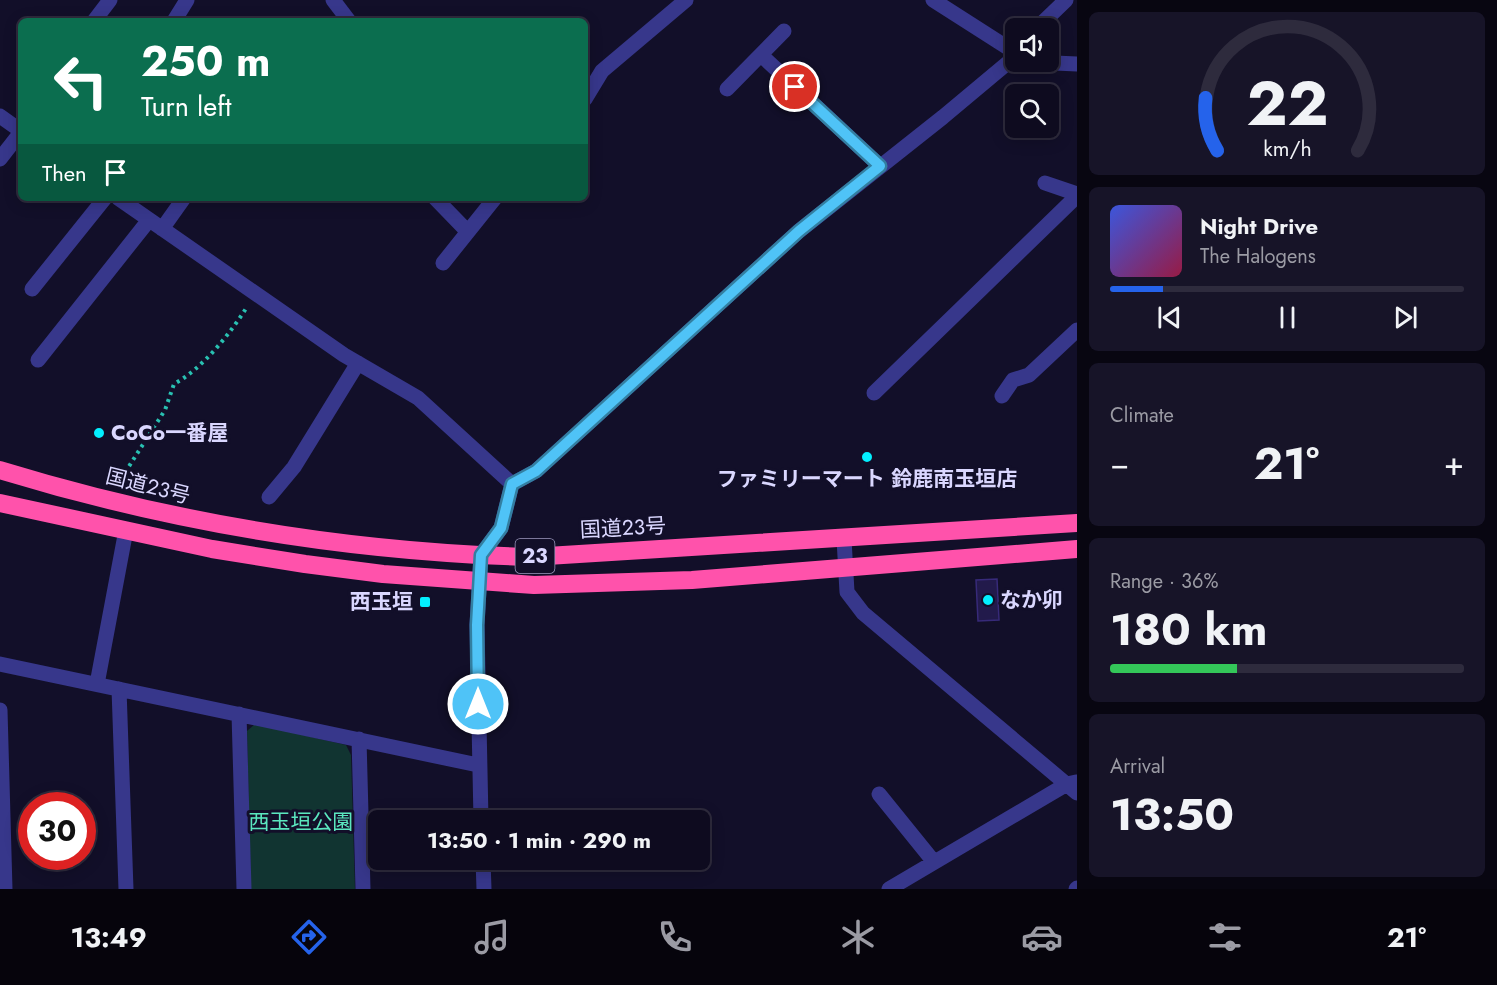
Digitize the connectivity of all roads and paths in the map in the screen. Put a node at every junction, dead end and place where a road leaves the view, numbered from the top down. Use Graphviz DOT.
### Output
graph roads {
  1 [pos="110,0"];
  2 [pos="187,0"];
  3 [pos="333,0"];
  4 [pos="686,0"];
  5 [pos="933,0"];
  6 [pos="1066,0"];
  7 [pos="96,18"];
  8 [pos="176,18"];
  9 [pos="341,18"];
  10 [pos="1047,18"];
  11 [pos="784,31"];
  12 [pos="1005,48"];
  13 [pos="761,55"];
  14 [pos="1059,63"];
  15 [pos="1005,64"];
  16 [pos="1077,64"];
  17 [pos="727,89"];
  18 [pos="588,94"];
  19 [pos="0,116"];
  20 [pos="18,130"];
  21 [pos="18,136"];
  22 [pos="0,159"];
  23 [pos="880,166"];
  24 [pos="1045,183"];
  25 [pos="1077,195"];
  26 [pos="103,201"];
  27 [pos="122,201"];
  28 [pos="181,201"];
  29 [pos="438,201"];
  30 [pos="492,201"];
  31 [pos="155,224"];
  32 [pos="466,231"];
  33 [pos="442,263"];
  34 [pos="32,289"];
  35 [pos="255,294"];
  36 [pos="1076,331"];
  37 [pos="38,360"];
  38 [pos="358,363"];
  39 [pos="874,393"];
  40 [pos="1002,396"];
  41 [pos="0,470"];
  42 [pos="512,484"];
  43 [pos="117,485"];
  44 [pos="269,497"];
  45 [pos="0,503"];
  46 [pos="1077,523"];
  47 [pos="126,530"];
  48 [pos="844,539"];
  49 [pos="1077,549"];
  50 [pos="481,555"];
  51 [pos="844,566"];
  52 [pos="481,582"];
  53 [pos="0,664"];
  54 [pos="97,684"];
  55 [pos="119,688"];
  56 [pos="0,710"];
  57 [pos="239,714"];
  58 [pos="359,739"];
  59 [pos="478,765"];
  60 [pos="1074,786"];
  61 [pos="879,794"];
  62 [pos="480,810"];
  63 [pos="934,862"];
  64 [pos="483,870"];
  65 [pos="910,884"];
  66 [pos="5,889"];
  67 [pos="126,889"];
  68 [pos="244,889"];
  69 [pos="363,889"];
  70 [pos="484,889"];
  71 [pos="889,889"];
  1 -- 7 [label="street"];
  2 -- 8 [label="street"];
  3 -- 9 [label="street"];
  4 -- 18 [label="street"];
  5 -- 12 [label="street"];
  6 -- 10 [label="street"];
  11 -- 13 [label="street"];
  13 -- 17 [label="street"];
  13 -- 23 [label="street"];
  14 -- 16 [label="street"];
  15 -- 23 [label="street"];
  19 -- 20 [label="street"];
  21 -- 22 [label="street"];
  23 -- 42 [label="street"];
  24 -- 25 [label="street"];
  25 -- 39 [label="street"];
  26 -- 34 [label="street"];
  27 -- 31 [label="street"];
  28 -- 31 [label="street"];
  29 -- 32 [label="street"];
  30 -- 32 [label="street"];
  31 -- 35 [label="street"];
  31 -- 37 [label="street"];
  32 -- 33 [label="street"];
  35 -- 38 [label="street"];
  35 -- 43 [label="path"];
  36 -- 40 [label="street"];
  38 -- 42 [label="street"];
  38 -- 44 [label="street"];
  41 -- 50 [label="highway, 国道23号 / 23"];
  42 -- 50 [label="street"];
  45 -- 47 [label="highway, 23"];
  46 -- 48 [label="highway, 国道23号 / 23"];
  47 -- 52 [label="highway, 23"];
  47 -- 54 [label="street"];
  48 -- 50 [label="highway, 国道23号 / 23"];
  48 -- 51 [label="street"];
  49 -- 51 [label="highway, 23"];
  50 -- 52 [label="street"];
  51 -- 52 [label="highway, 23"];
  51 -- 60 [label="street"];
  52 -- 59 [label="street"];
  53 -- 54 [label="street"];
  54 -- 55 [label="street"];
  55 -- 57 [label="street"];
  55 -- 67 [label="street"];
  56 -- 66 [label="street"];
  57 -- 58 [label="street"];
  57 -- 68 [label="street"];
  58 -- 59 [label="street"];
  58 -- 69 [label="street"];
  59 -- 62 [label="street"];
  60 -- 63 [label="street"];
  61 -- 63 [label="street"];
  63 -- 65 [label="street"];
  64 -- 70 [label="street"];
  65 -- 71 [label="street"];
}
